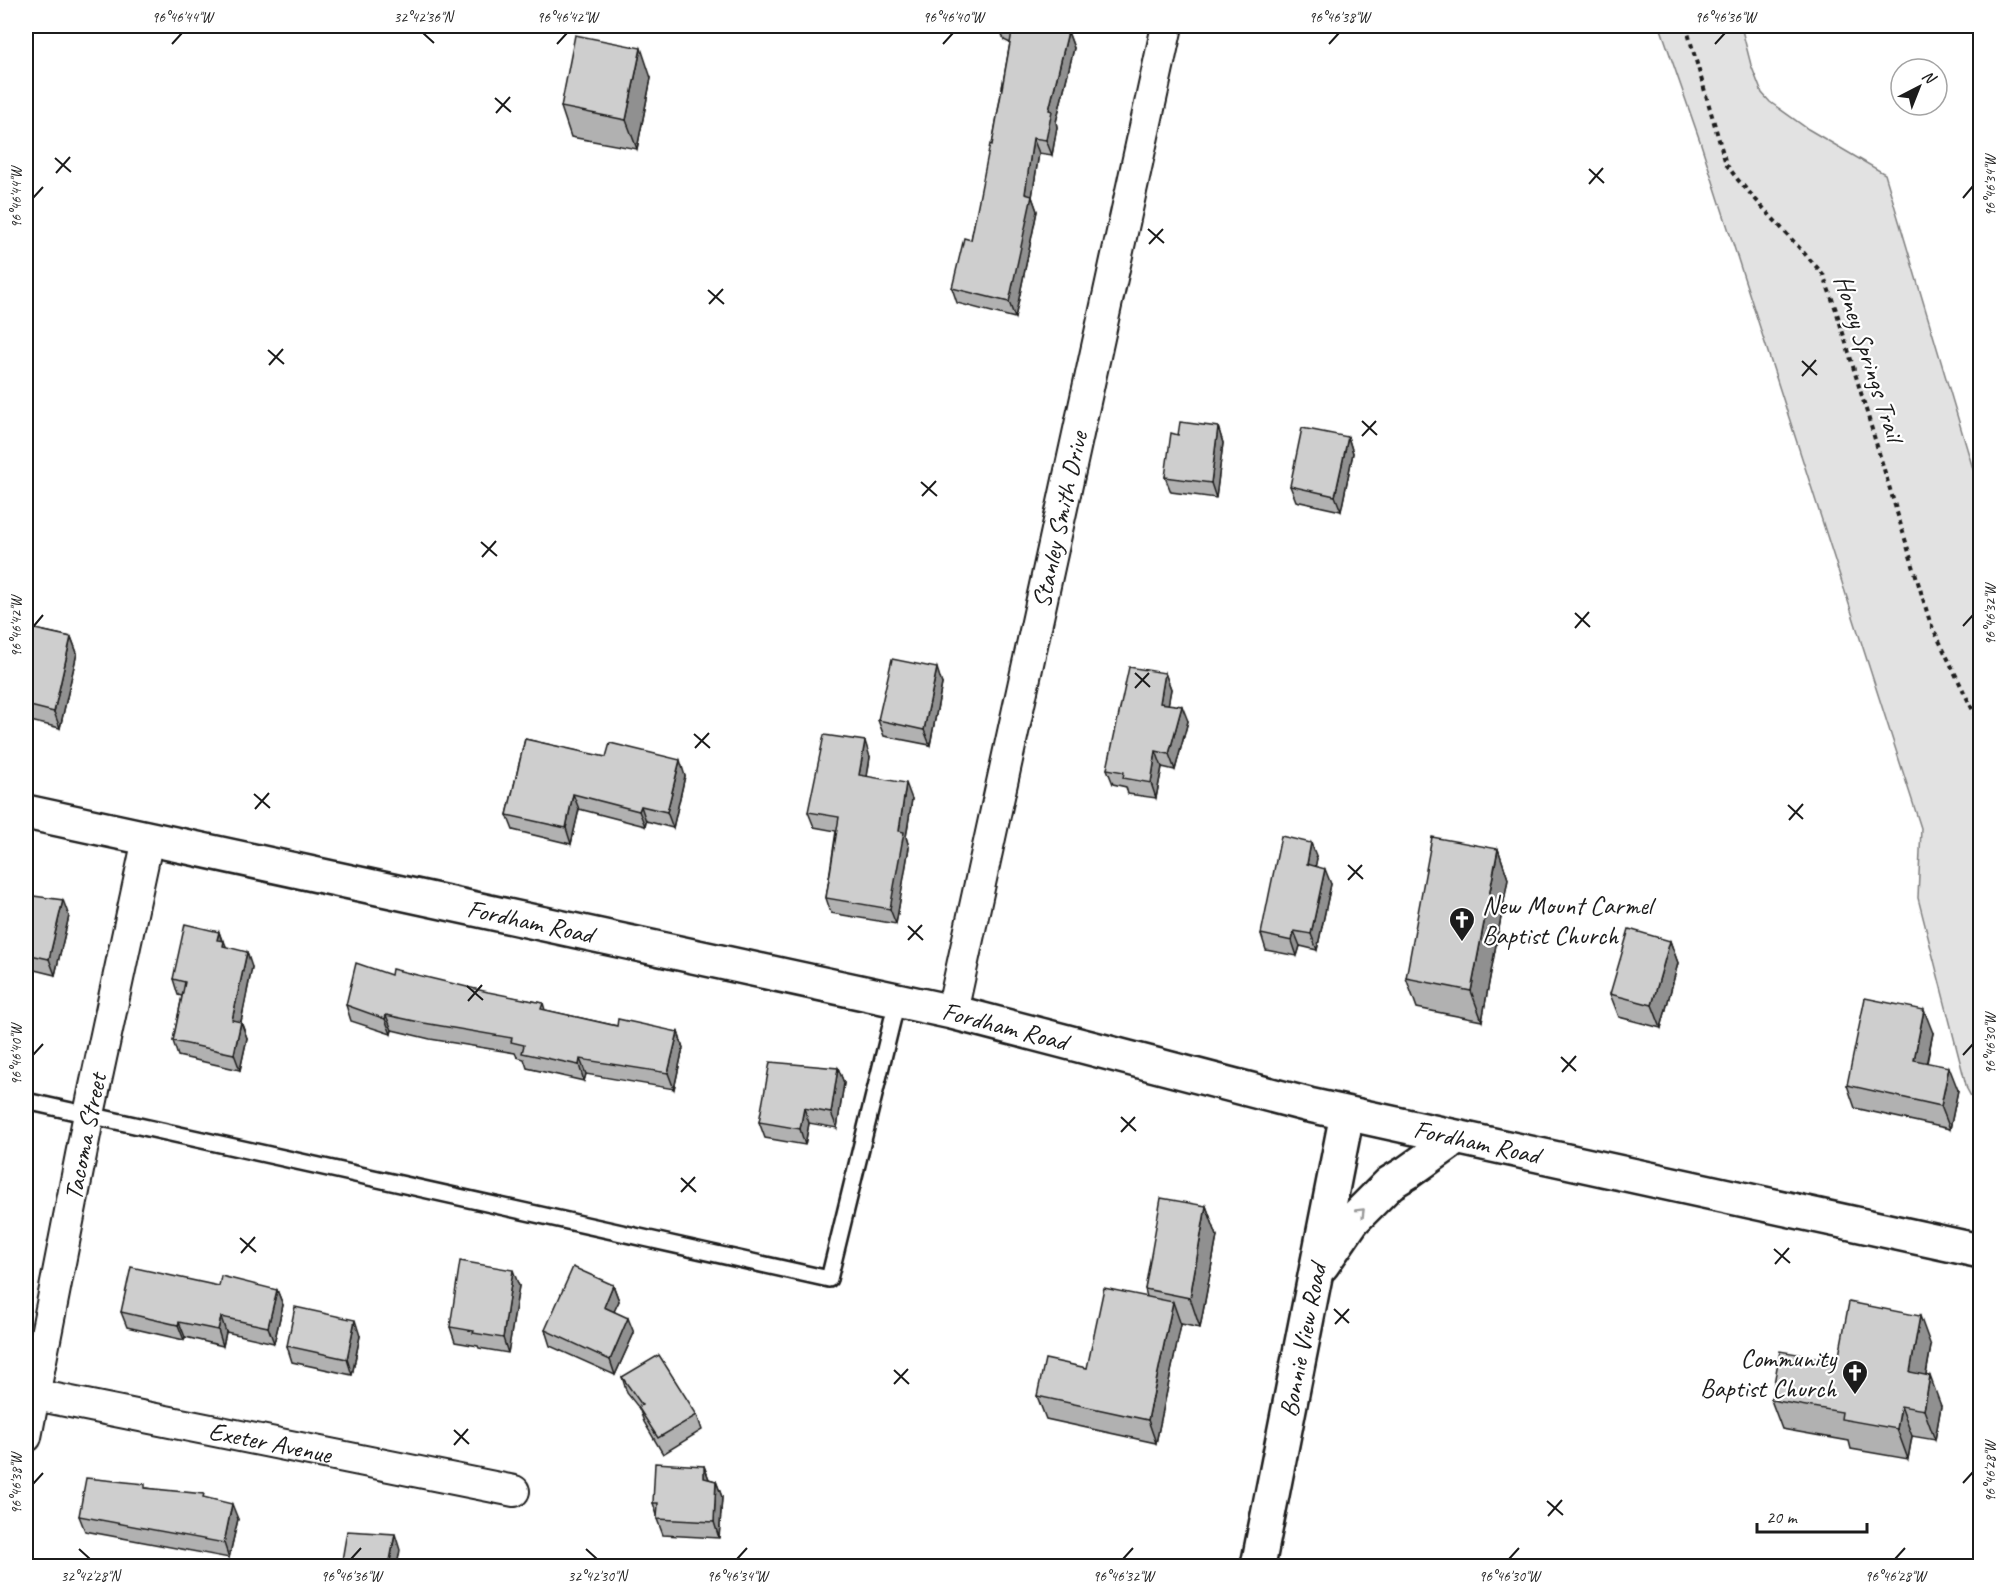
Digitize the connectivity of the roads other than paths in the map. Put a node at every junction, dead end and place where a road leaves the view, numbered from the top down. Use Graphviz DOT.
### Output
graph roads {
  1 [pos="1167,26"];
  2 [pos="26,812"];
  3 [pos="148,839"];
  4 [pos="897,1001"];
  5 [pos="952,1012"];
  6 [pos="26,1101"];
  7 [pos="88,1114"];
  8 [pos="1347,1114"];
  9 [pos="1456,1138"];
  10 [pos="1980,1251"];
  11 [pos="1314,1277"];
  12 [pos="30,1394"];
  13 [pos="26,1437"];
  14 [pos="514,1491"];
  15 [pos="1258,1566"];
  1 -- 5 [label="street, Stanley Smith Drive"];
  2 -- 3 [label="street, Fordham Road"];
  3 -- 4 [label="street, Fordham Road"];
  3 -- 7 [label="street, Tacoma Street"];
  4 -- 5 [label="street, Fordham Road"];
  4 -- 7 [label="lane"];
  5 -- 8 [label="street, Fordham Road"];
  6 -- 7 [label="lane"];
  7 -- 12 [label="street, Tacoma Street"];
  8 -- 9 [label="street, Fordham Road"];
  8 -- 11 [label="street, Bonnie View Road"];
  9 -- 10 [label="street, Fordham Road"];
  11 -- 9 [label="street, one-way"];
  11 -- 15 [label="street, Bonnie View Road"];
  12 -- 13 [label="street, Tacoma Street"];
  12 -- 14 [label="street, Exeter Avenue"];
}
